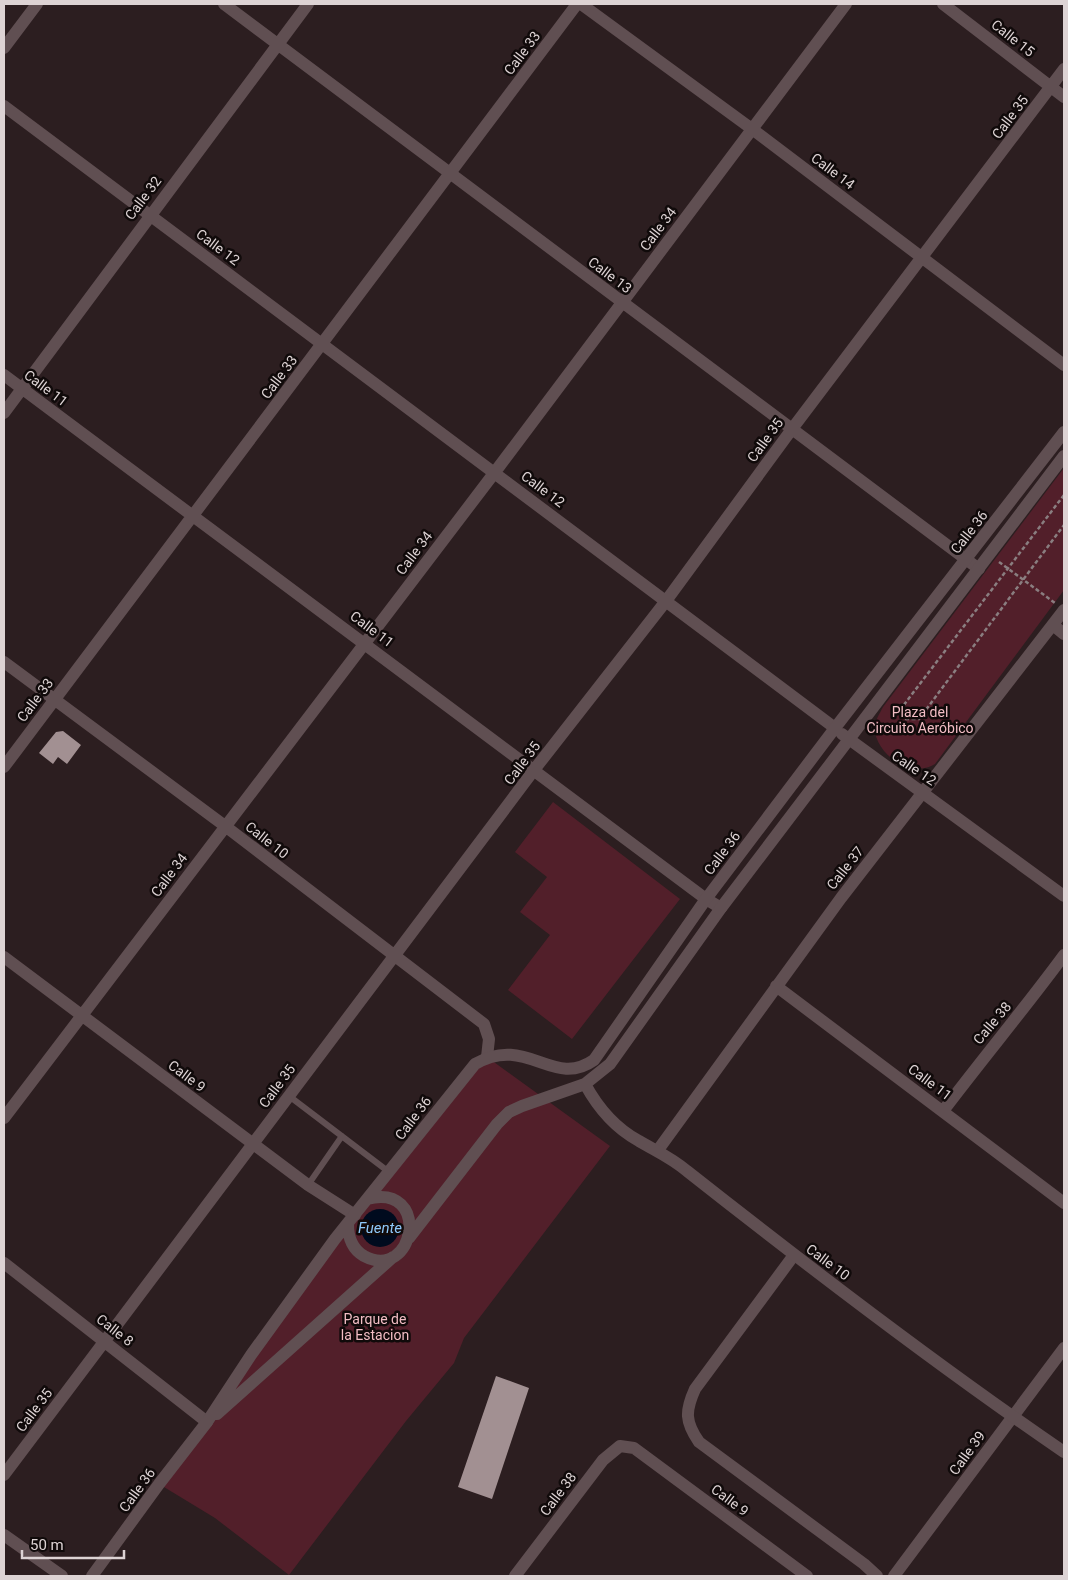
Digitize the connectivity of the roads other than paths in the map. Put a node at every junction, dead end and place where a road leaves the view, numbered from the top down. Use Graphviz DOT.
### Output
graph roads {
  1 [pos="37,4"];
  2 [pos="224,4"];
  3 [pos="308,4"];
  4 [pos="579,4"];
  5 [pos="846,4"];
  6 [pos="943,4"];
  7 [pos="278,44"];
  8 [pos="4,48"];
  9 [pos="1064,69"];
  10 [pos="1051,87"];
  11 [pos="1064,97"];
  12 [pos="4,106"];
  13 [pos="752,128"];
  14 [pos="450,174"];
  15 [pos="150,214"];
  16 [pos="922,258"];
  17 [pos="622,302"];
  18 [pos="322,344"];
  19 [pos="1064,365"];
  20 [pos="4,374"];
  21 [pos="22,388"];
  22 [pos="4,413"];
  23 [pos="792,428"];
  24 [pos="1064,432"];
  25 [pos="1064,456"];
  26 [pos="495,472"];
  27 [pos="193,516"];
  28 [pos="966,560"];
  29 [pos="979,569"];
  30 [pos="666,600"];
  31 [pos="1061,607"];
  32 [pos="1053,625"];
  33 [pos="1064,634"];
  34 [pos="364,642"];
  35 [pos="4,662"];
  36 [pos="54,700"];
  37 [pos="835,728"];
  38 [pos="848,740"];
  39 [pos="4,767"];
  40 [pos="534,770"];
  41 [pos="923,792"];
  42 [pos="225,826"];
  43 [pos="1064,896"];
  44 [pos="706,899"];
  45 [pos="721,908"];
  46 [pos="1064,955"];
  47 [pos="4,957"];
  48 [pos="394,957"];
  49 [pos="776,986"];
  50 [pos="81,1016"];
  51 [pos="486,1057"];
  52 [pos="585,1084"];
  53 [pos="289,1096"];
  54 [pos="943,1110"];
  55 [pos="4,1118"];
  56 [pos="342,1136"];
  57 [pos="253,1143"];
  58 [pos="658,1150"];
  59 [pos="390,1172"];
  60 [pos="308,1185"];
  61 [pos="367,1199"];
  62 [pos="1064,1203"];
  63 [pos="352,1219"];
  64 [pos="409,1238"];
  65 [pos="794,1255"];
  66 [pos="393,1257"];
  67 [pos="4,1263"];
  68 [pos="105,1340"];
  69 [pos="1064,1348"];
  70 [pos="1012,1417"];
  71 [pos="207,1422"];
  72 [pos="634,1448"];
  73 [pos="1064,1452"];
  74 [pos="4,1475"];
  75 [pos="4,1535"];
  76 [pos="62,1576"];
  77 [pos="92,1576"];
  78 [pos="515,1576"];
  79 [pos="807,1576"];
  80 [pos="877,1576"];
  81 [pos="894,1576"];
  1 -- 8 [label="street"];
  2 -- 7 [label="street, Calle 13"];
  3 -- 7 [label="street, Calle 32"];
  4 -- 13 [label="street, Calle 14"];
  4 -- 14 [label="street, Calle 33"];
  5 -- 13 [label="street, Calle 34"];
  6 -- 10 [label="street, Calle 15"];
  7 -- 14 [label="street, Calle 13"];
  7 -- 15 [label="street, Calle 32"];
  9 -- 10 [label="street, Calle 35"];
  10 -- 11 [label="street, Calle 15"];
  10 -- 16 [label="street, Calle 35"];
  12 -- 15 [label="street, Calle 12"];
  13 -- 16 [label="street, Calle 14"];
  13 -- 17 [label="street, Calle 34"];
  14 -- 17 [label="street, Calle 13"];
  14 -- 18 [label="street, Calle 33"];
  15 -- 18 [label="street, Calle 12"];
  15 -- 21 [label="street, Calle 32"];
  16 -- 19 [label="street, Calle 14"];
  16 -- 23 [label="street, Calle 35"];
  17 -- 23 [label="street, Calle 13"];
  17 -- 26 [label="street, Calle 34"];
  18 -- 26 [label="street, Calle 12"];
  18 -- 27 [label="street, Calle 33"];
  20 -- 21 [label="street, Calle 11"];
  21 -- 22 [label="street, Calle 32"];
  21 -- 27 [label="street, Calle 11"];
  23 -- 28 [label="street, Calle 13"];
  23 -- 30 [label="street, Calle 35"];
  24 -- 28 [label="street, Calle 36"];
  25 -- 29 [label="street"];
  26 -- 30 [label="street, Calle 12"];
  26 -- 34 [label="street, Calle 34"];
  27 -- 34 [label="street, Calle 11"];
  27 -- 36 [label="street, Calle 33"];
  28 -- 29 [label="street, Calle 13"];
  28 -- 37 [label="street, Calle 36"];
  29 -- 38 [label="street"];
  30 -- 37 [label="street, Calle 12"];
  30 -- 40 [label="street, Calle 35"];
  31 -- 32 [label="street, Calle 37"];
  32 -- 33 [label="street"];
  32 -- 41 [label="street, Calle 37"];
  34 -- 40 [label="street, Calle 11"];
  34 -- 42 [label="street, Calle 34"];
  35 -- 36 [label="street, Calle 10"];
  36 -- 39 [label="street, Calle 33"];
  36 -- 42 [label="street, Calle 10"];
  37 -- 38 [label="street, Calle 12"];
  37 -- 44 [label="street, Calle 36"];
  38 -- 41 [label="street, Calle 12"];
  38 -- 45 [label="street"];
  40 -- 44 [label="street, Calle 11"];
  40 -- 48 [label="street, Calle 35"];
  41 -- 43 [label="street, Calle 12"];
  41 -- 49 [label="street, Calle 37"];
  42 -- 48 [label="street, Calle 10"];
  42 -- 50 [label="street, Calle 34"];
  44 -- 45 [label="street, Calle 11"];
  44 -- 51 [label="street, Calle 36"];
  45 -- 52 [label="street"];
  46 -- 54 [label="street, Calle 38"];
  47 -- 50 [label="street, Calle 9"];
  48 -- 51 [label="street, Calle 10"];
  48 -- 53 [label="street, Calle 35"];
  49 -- 54 [label="street, Calle 11"];
  49 -- 58 [label="street, Calle 37"];
  50 -- 55 [label="street, Calle 34"];
  50 -- 57 [label="street, Calle 9"];
  51 -- 59 [label="street, Calle 36"];
  52 -- 58 [label="street, Calle 10"];
  52 -- 64 [label="street"];
  53 -- 56 [label="lane"];
  53 -- 57 [label="street, Calle 35"];
  54 -- 62 [label="street, Calle 11"];
  56 -- 59 [label="lane"];
  56 -- 60 [label="lane"];
  57 -- 60 [label="street, Calle 9"];
  57 -- 68 [label="street, Calle 35"];
  58 -- 65 [label="street, Calle 10"];
  59 -- 61 [label="street, Calle 36"];
  60 -- 63 [label="street, Calle 9"];
  61 -- 63 [label="street"];
  61 -- 64 [label="street"];
  63 -- 66 [label="street"];
  63 -- 71 [label="street, Calle 36"];
  64 -- 66 [label="street"];
  65 -- 70 [label="street, Calle 10"];
  65 -- 80 [label="street"];
  66 -- 71 [label="street, Calle 36"];
  67 -- 68 [label="street, Calle 8"];
  68 -- 71 [label="street, Calle 8"];
  68 -- 74 [label="street, Calle 35"];
  69 -- 70 [label="street, Calle 39"];
  70 -- 73 [label="street, Calle 10"];
  70 -- 81 [label="street, Calle 39"];
  71 -- 77 [label="street, Calle 36"];
  72 -- 78 [label="street, Calle 38"];
  72 -- 79 [label="street, Calle 9"];
  75 -- 76 [label="street"];
}
